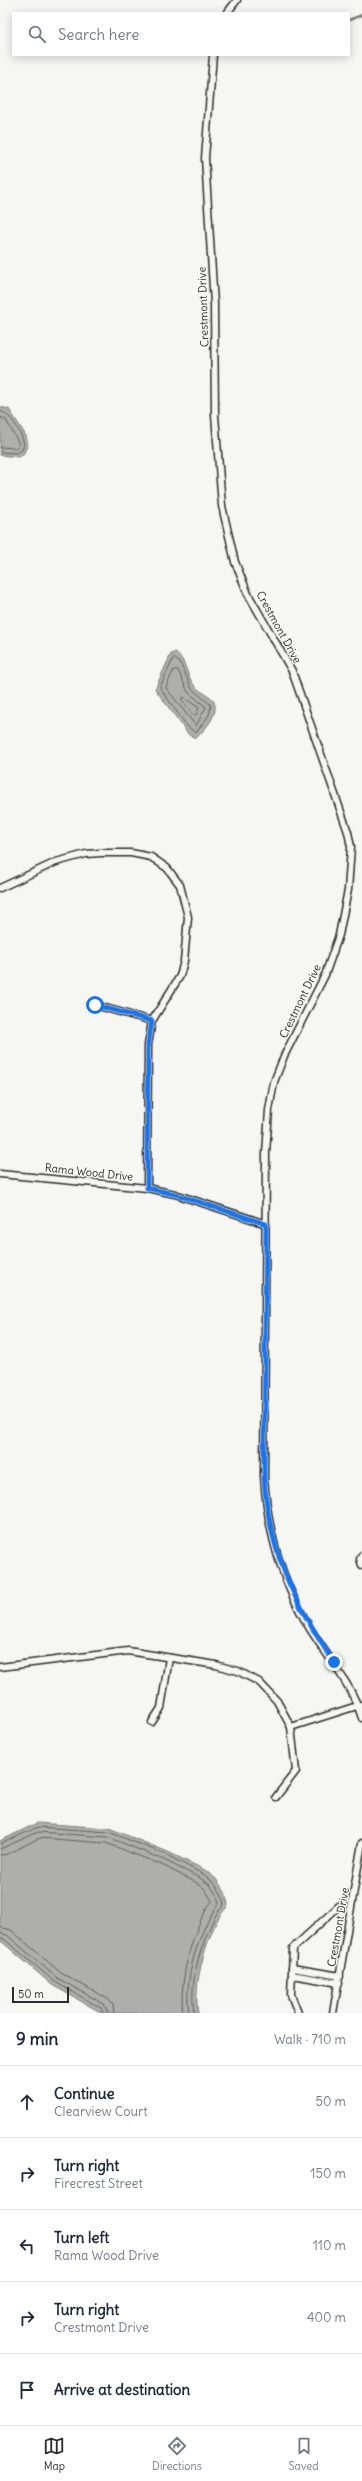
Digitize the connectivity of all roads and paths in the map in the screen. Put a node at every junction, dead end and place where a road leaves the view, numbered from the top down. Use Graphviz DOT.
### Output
graph roads {
  1 [pos="237,0"];
  2 [pos="228,12"];
  3 [pos="213,56"];
  4 [pos="0,888"];
  5 [pos="95,1005"];
  6 [pos="152,1021"];
  7 [pos="0,1174"];
  8 [pos="147,1188"];
  9 [pos="266,1224"];
  10 [pos="362,1556"];
  11 [pos="362,1565"];
  12 [pos="169,1658"];
  13 [pos="0,1667"];
  14 [pos="360,1705"];
  15 [pos="362,1718"];
  16 [pos="152,1722"];
  17 [pos="291,1727"];
  18 [pos="276,1797"];
  19 [pos="362,1843"];
  20 [pos="339,1906"];
  21 [pos="292,1968"];
  22 [pos="292,1975"];
  23 [pos="339,1979"];
  24 [pos="298,2013"];
  25 [pos="333,2013"];
  1 -- 2 [label="street"];
  3 -- 9 [label="street, Crestmont Drive"];
  4 -- 6 [label="street"];
  5 -- 6 [label="street"];
  6 -- 8 [label="street"];
  7 -- 8 [label="street, Rama Wood Drive"];
  8 -- 9 [label="street, Rama Wood Drive"];
  9 -- 14 [label="street, Crestmont Drive"];
  10 -- 11 [label="street"];
  12 -- 13 [label="street"];
  12 -- 16 [label="street"];
  12 -- 17 [label="street"];
  14 -- 15 [label="street, Crestmont Drive"];
  14 -- 17 [label="street"];
  17 -- 18 [label="street"];
  19 -- 23 [label="street, Crestmont Drive"];
  20 -- 21 [label="street"];
  21 -- 22 [label="street"];
  21 -- 23 [label="street"];
  22 -- 23 [label="street"];
  22 -- 24 [label="street"];
  23 -- 25 [label="street, Crestmont Drive"];
}
